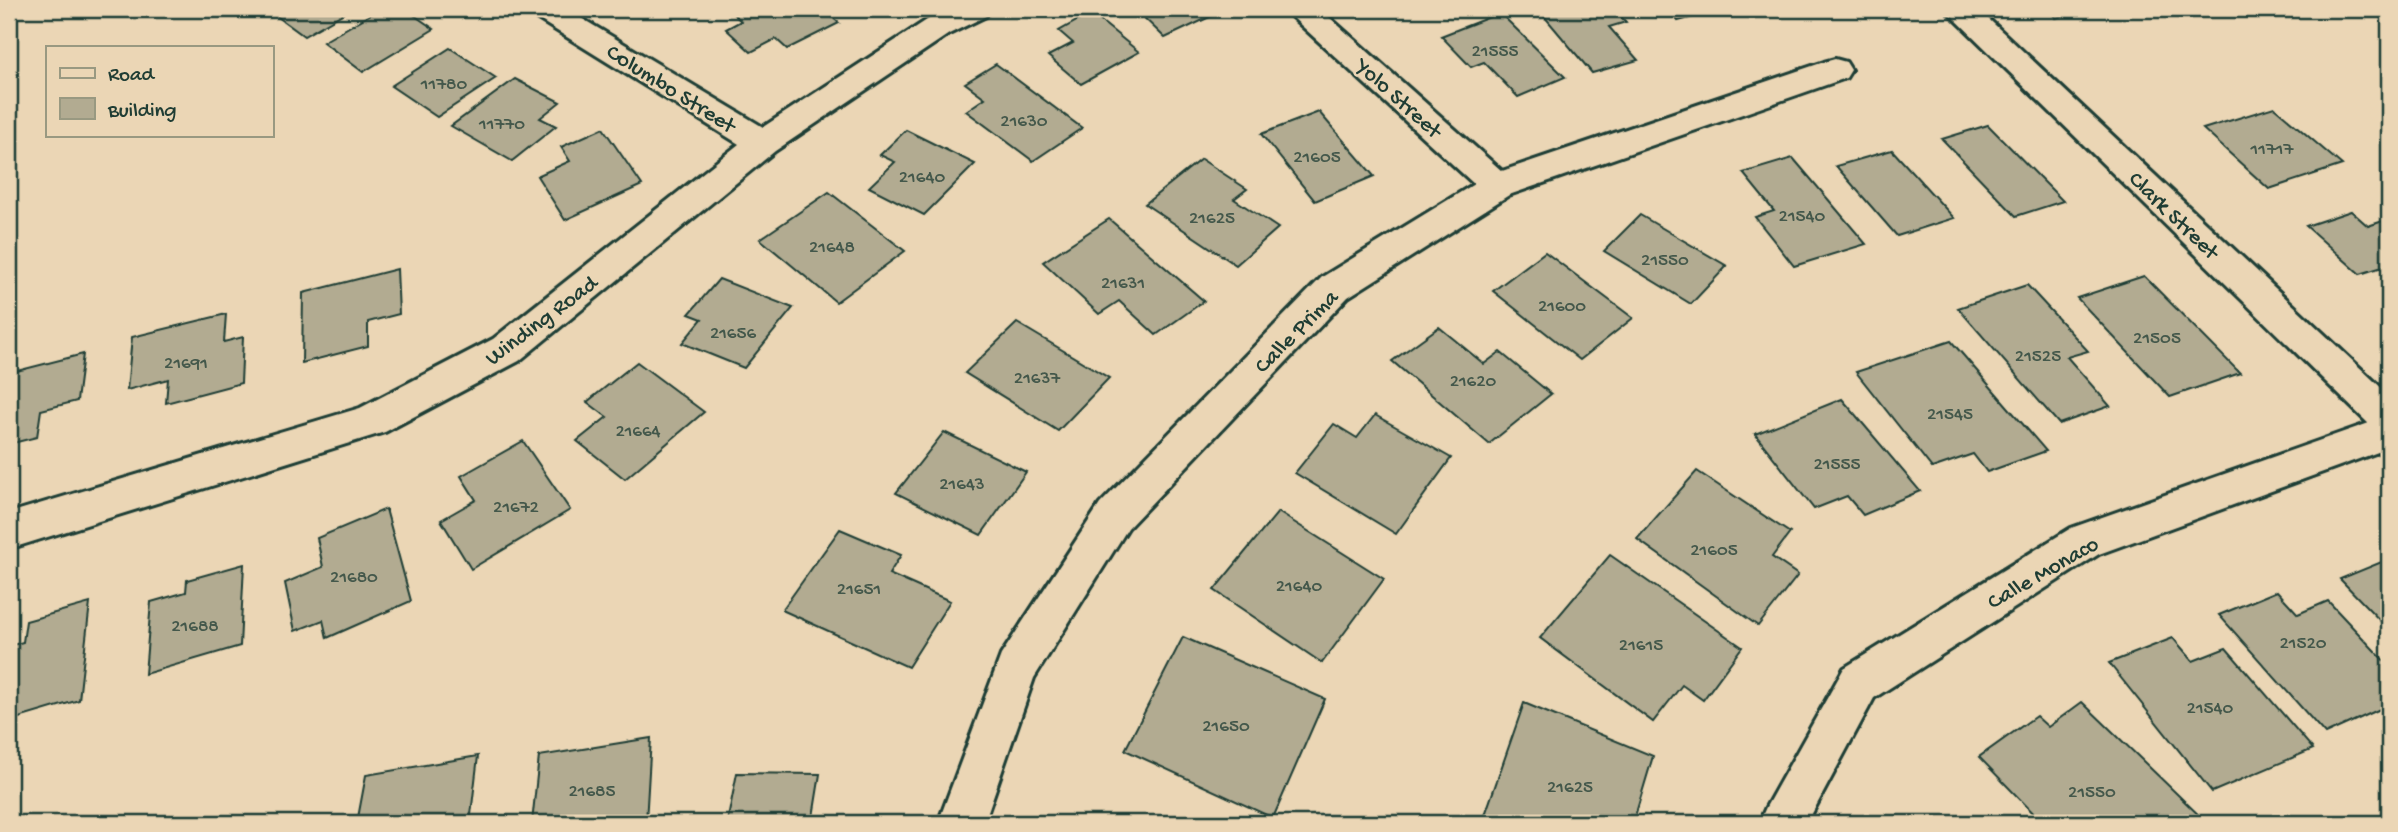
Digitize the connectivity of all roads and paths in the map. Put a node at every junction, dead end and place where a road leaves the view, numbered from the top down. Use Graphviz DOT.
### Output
graph roads {
  1 [pos="544,9"];
  2 [pos="975,9"];
  3 [pos="1302,9"];
  4 [pos="1960,9"];
  5 [pos="1835,71"];
  6 [pos="763,143"];
  7 [pos="1497,186"];
  8 [pos="2389,419"];
  9 [pos="2389,432"];
  10 [pos="9,531"];
  11 [pos="961,823"];
  12 [pos="1782,823"];
  1 -- 6 [label="street, Columbo Street"];
  2 -- 6 [label="street, Winding Road"];
  3 -- 7 [label="street, Yolo Street"];
  4 -- 8 [label="street, Clark Street"];
  5 -- 7 [label="street, Calle Prima"];
  6 -- 10 [label="street, Winding Road"];
  7 -- 11 [label="street, Calle Prima"];
  9 -- 12 [label="street, Calle Monaco"];
}
